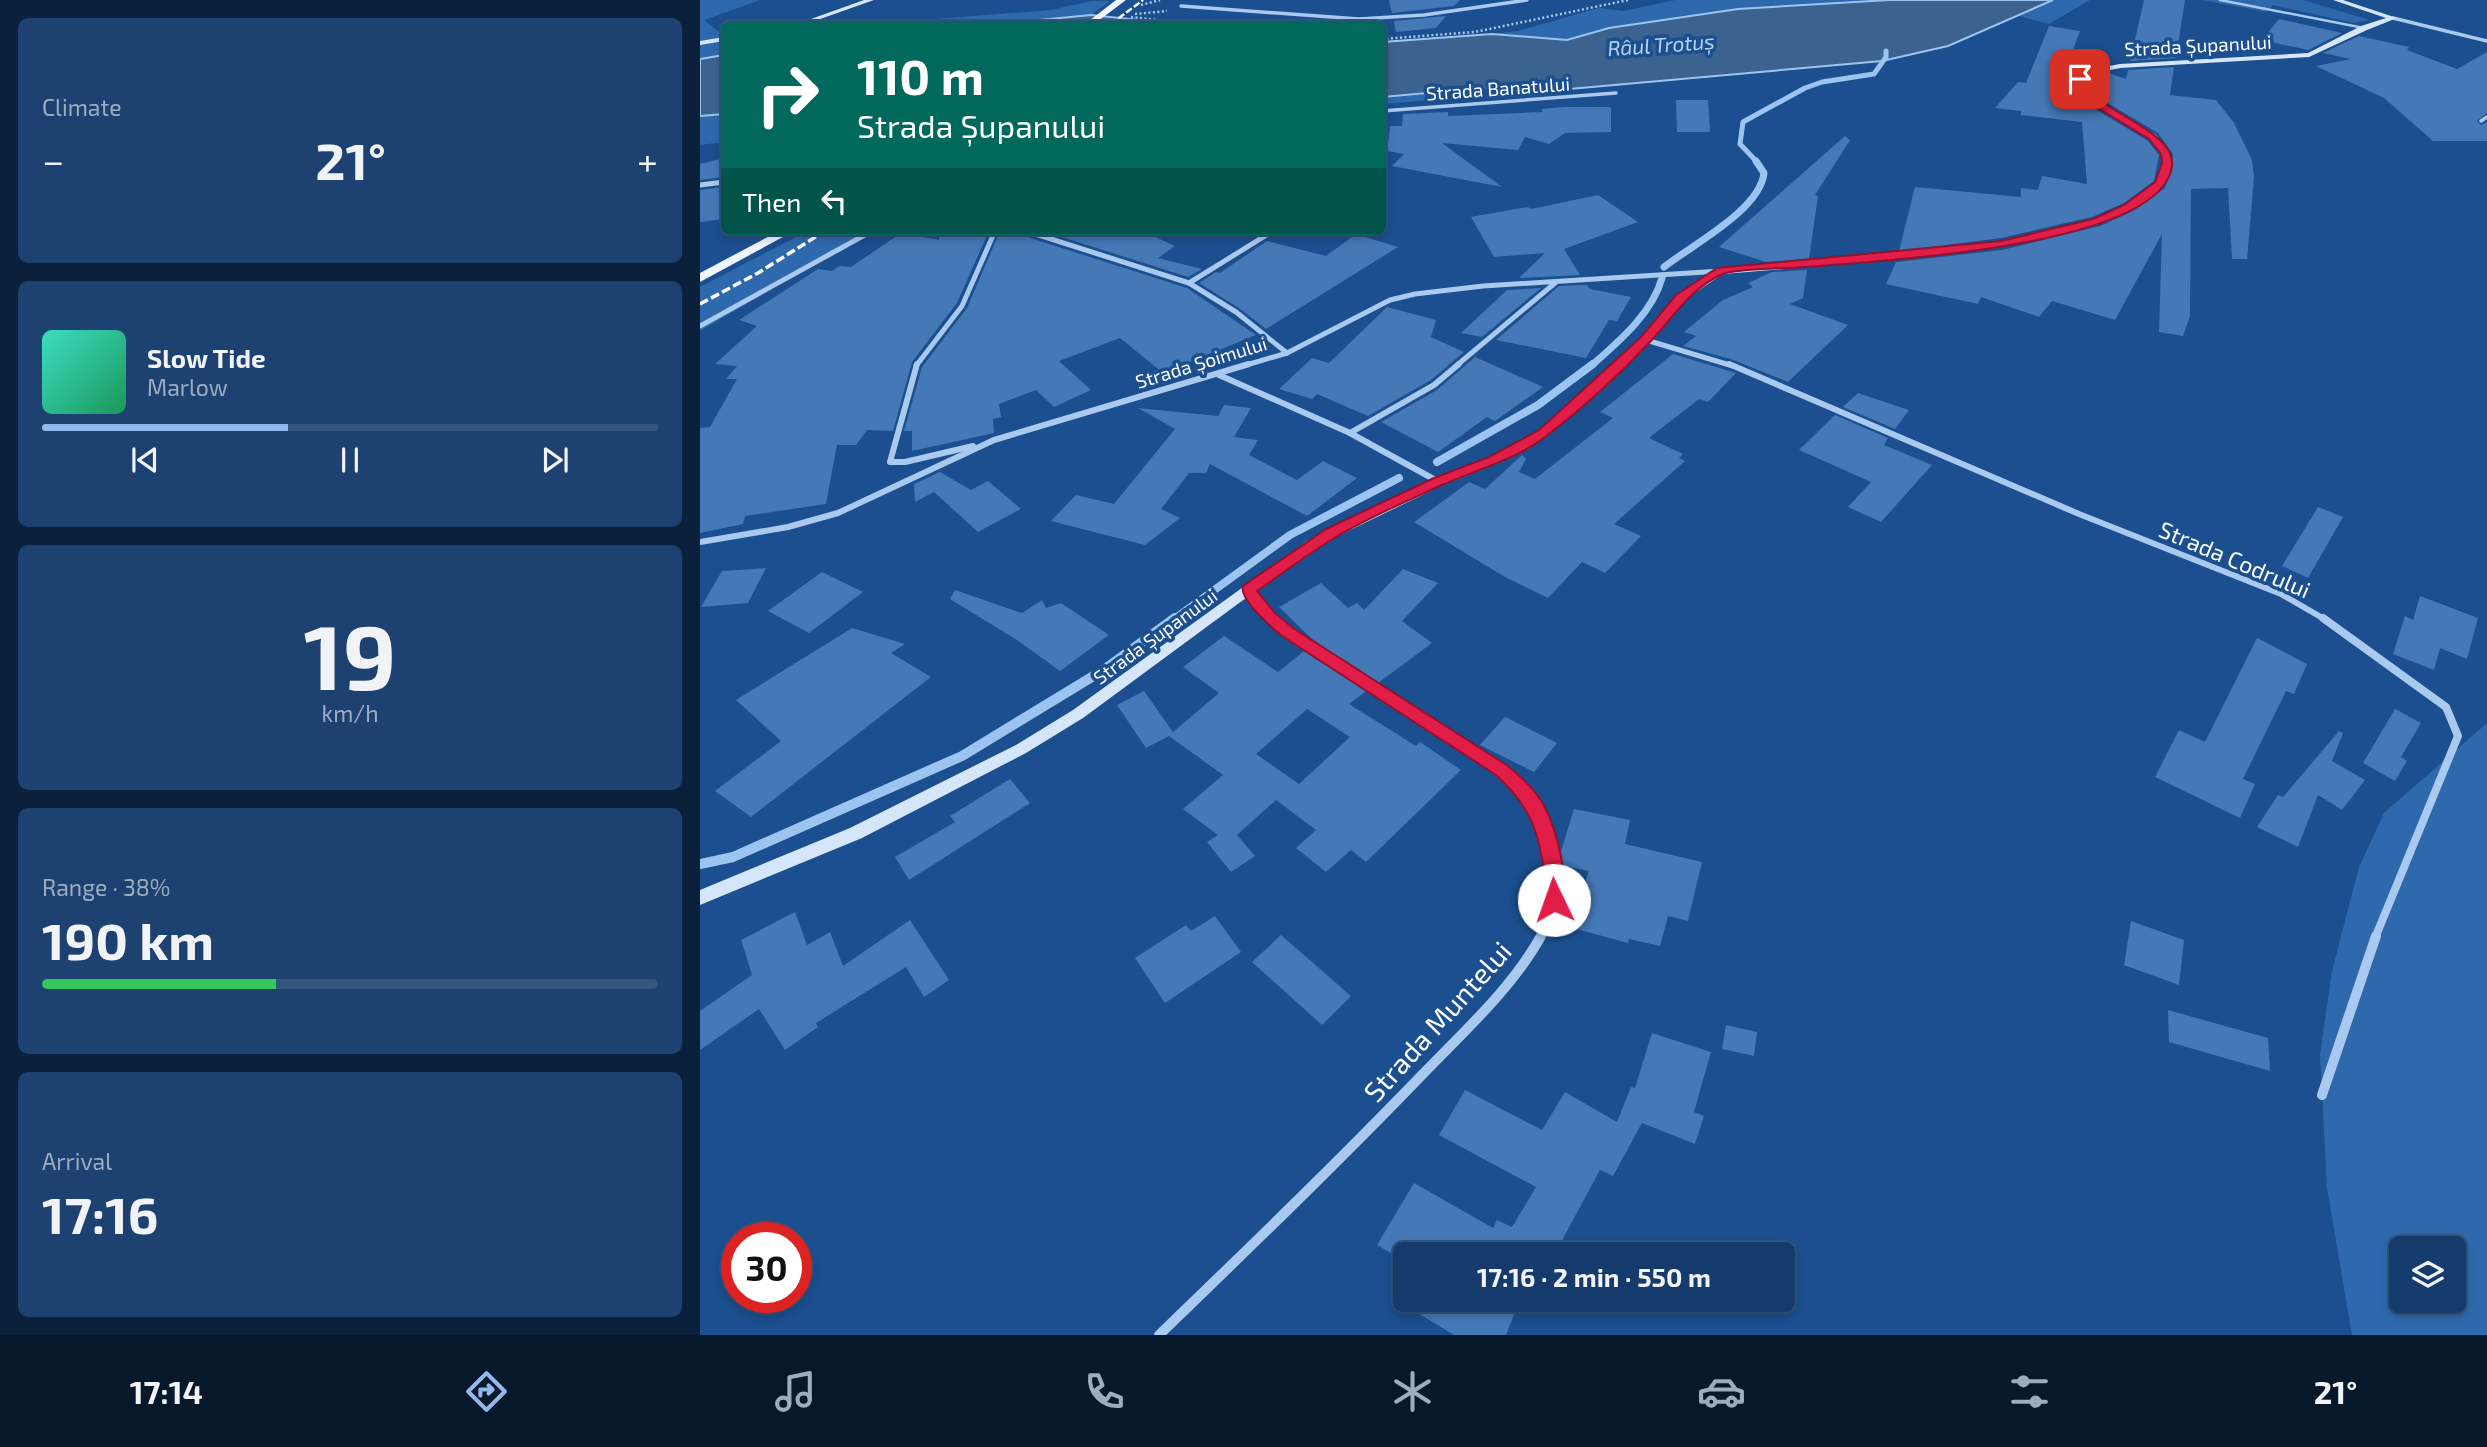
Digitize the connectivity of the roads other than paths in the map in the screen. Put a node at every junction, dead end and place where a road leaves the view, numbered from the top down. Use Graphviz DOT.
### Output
graph roads {
  1 [pos="871,0"];
  2 [pos="1122,0"];
  3 [pos="1188,0"];
  4 [pos="1527,0"];
  5 [pos="2220,0"];
  6 [pos="2336,0"];
  7 [pos="2393,18"];
  8 [pos="810,21"];
  9 [pos="1093,21"];
  10 [pos="2364,28"];
  11 [pos="721,40"];
  12 [pos="2487,41"];
  13 [pos="700,43"];
  14 [pos="1616,93"];
  15 [pos="1386,111"];
  16 [pos="2487,117"];
  17 [pos="2481,121"];
  18 [pos="721,182"];
  19 [pos="700,185"];
  20 [pos="781,235"];
  21 [pos="865,235"];
  22 [pos="993,235"];
  23 [pos="1039,235"];
  24 [pos="1267,235"];
  25 [pos="1721,271"];
  26 [pos="700,278"];
  27 [pos="1556,282"];
  28 [pos="1189,283"];
  29 [pos="700,326"];
  30 [pos="1646,340"];
  31 [pos="1286,353"];
  32 [pos="1219,374"];
  33 [pos="1350,433"];
  34 [pos="994,440"];
  35 [pos="1439,482"];
  36 [pos="700,542"];
  37 [pos="1248,589"];
  38 [pos="700,898"];
  39 [pos="2322,1095"];
  40 [pos="1159,1335"];
  1 -- 8 [label="street"];
  2 -- 9 [label="main road"];
  3 -- 4 [label="street"];
  5 -- 10 [label="lane"];
  6 -- 7 [label="street"];
  7 -- 10 [label="street, Strada Șupanului"];
  7 -- 12 [label="street"];
  10 -- 25 [label="street, Strada Șupanului"];
  11 -- 13 [label="street"];
  14 -- 15 [label="street, Strada Banatului"];
  16 -- 17 [label="street"];
  18 -- 19 [label="street"];
  20 -- 26 [label="main road"];
  21 -- 29 [label="street"];
  22 -- 34 [label="street"];
  23 -- 28 [label="street"];
  24 -- 28 [label="street"];
  25 -- 27 [label="street, Strada Șoimului"];
  25 -- 30 [label="street, Strada Șupanului"];
  27 -- 31 [label="street, Strada Șoimului"];
  27 -- 33 [label="street"];
  28 -- 31 [label="street"];
  30 -- 35 [label="street, Strada Șupanului"];
  30 -- 39 [label="street, Strada Codrului"];
  31 -- 32 [label="street, Strada Șoimului"];
  32 -- 33 [label="street"];
  32 -- 34 [label="street, Strada Șoimului"];
  33 -- 35 [label="street"];
  34 -- 36 [label="street, Strada Șoimului"];
  35 -- 37 [label="street, Strada Șupanului"];
  37 -- 38 [label="street, Strada Șupanului"];
  37 -- 40 [label="street, Strada Muntelui"];
}
